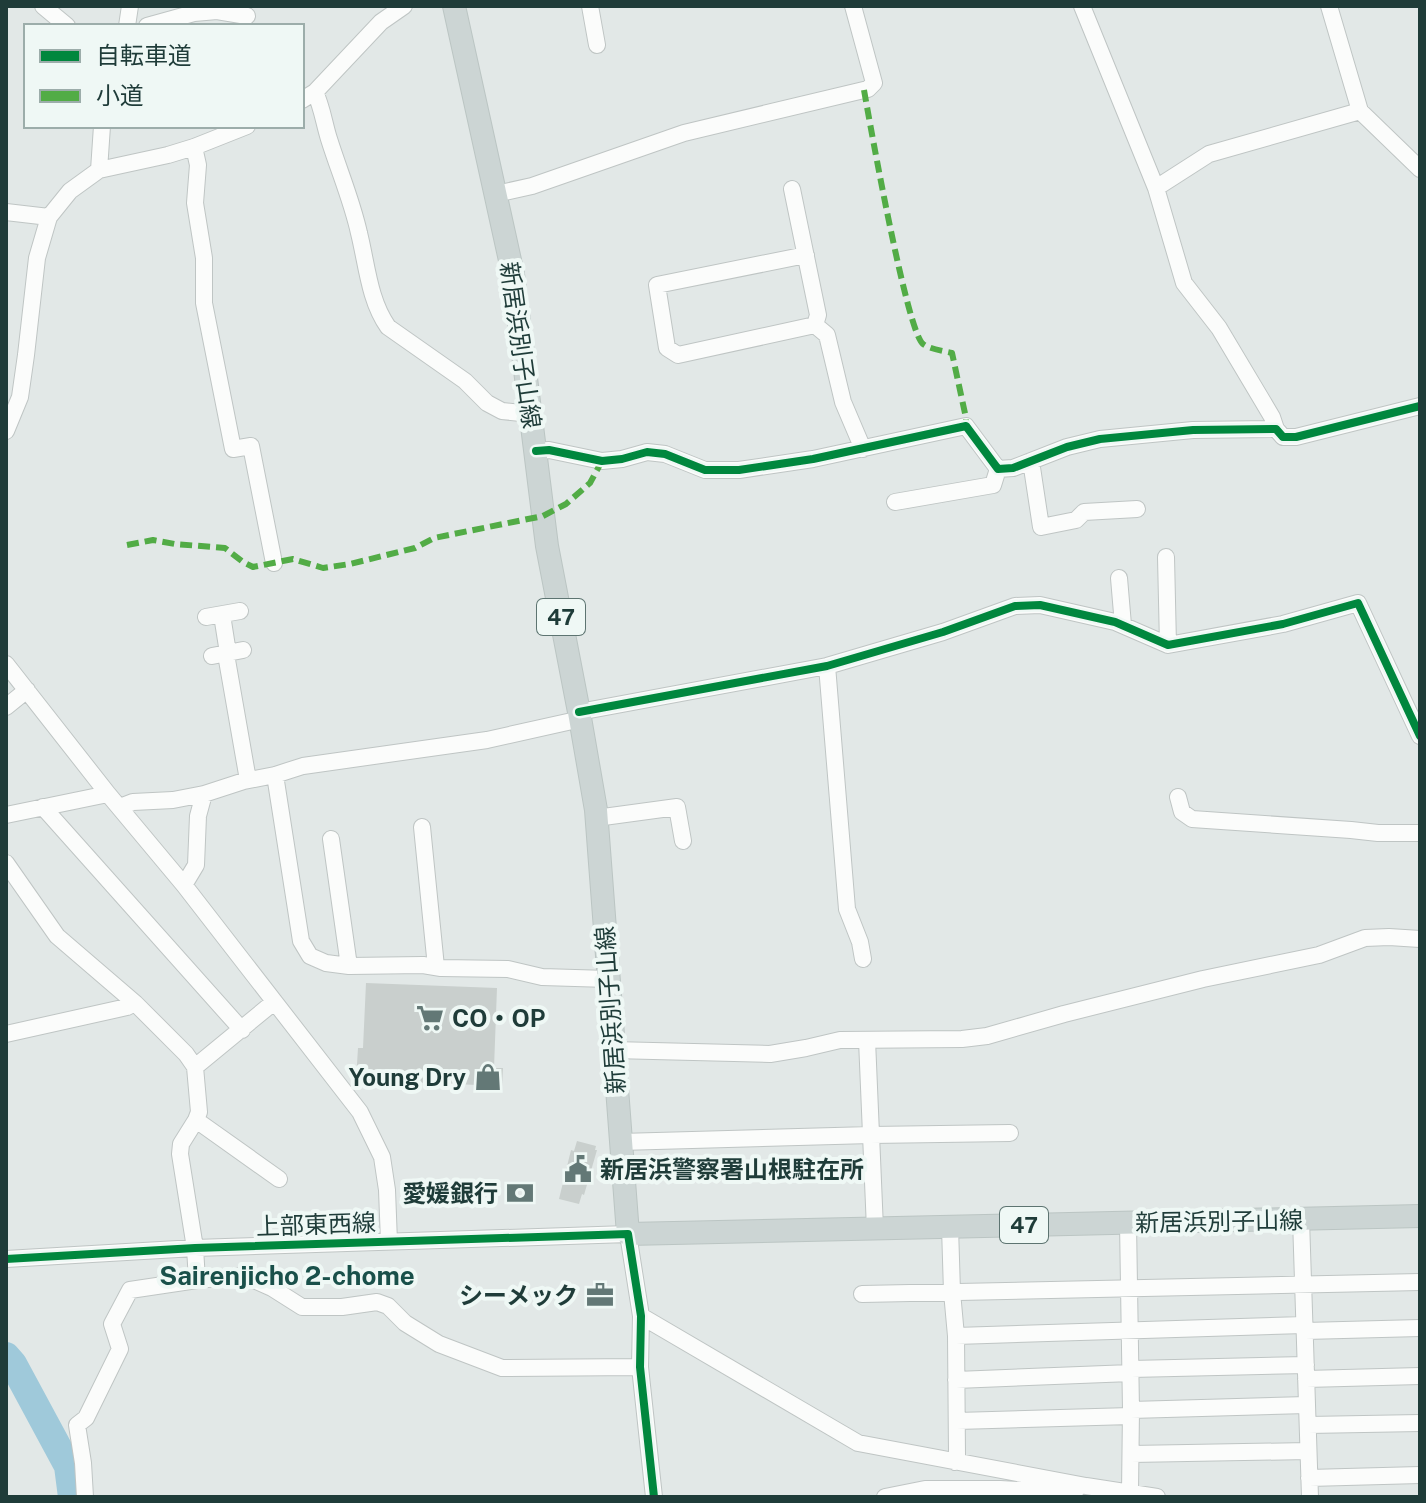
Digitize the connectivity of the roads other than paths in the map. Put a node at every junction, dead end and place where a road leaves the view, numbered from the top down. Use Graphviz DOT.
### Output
graph roads {
  1 [pos="43,6"];
  2 [pos="404,6"];
  3 [pos="454,6"];
  4 [pos="590,6"];
  5 [pos="853,6"];
  6 [pos="1082,6"];
  7 [pos="1329,6"];
  8 [pos="247,16"];
  9 [pos="65,24"];
  10 [pos="154,24"];
  11 [pos="597,45"];
  12 [pos="309,96"];
  13 [pos="1360,111"];
  14 [pos="102,128"];
  15 [pos="242,128"];
  16 [pos="194,147"];
  17 [pos="1420,169"];
  18 [pos="99,170"];
  19 [pos="1156,188"];
  20 [pos="792,189"];
  21 [pos="496,194"];
  22 [pos="6,212"];
  23 [pos="49,217"];
  24 [pos="806,255"];
  25 [pos="815,325"];
  26 [pos="1420,406"];
  27 [pos="531,414"];
  28 [pos="1276,429"];
  29 [pos="6,431"];
  30 [pos="863,449"];
  31 [pos="536,451"];
  32 [pos="1031,461"];
  33 [pos="998,469"];
  34 [pos="895,502"];
  35 [pos="1137,509"];
  36 [pos="1166,557"];
  37 [pos="274,563"];
  38 [pos="1119,578"];
  39 [pos="240,611"];
  40 [pos="1123,625"];
  41 [pos="1168,645"];
  42 [pos="6,664"];
  43 [pos="827,666"];
  44 [pos="27,690"];
  45 [pos="6,707"];
  46 [pos="580,716"];
  47 [pos="1420,736"];
  48 [pos="275,775"];
  49 [pos="248,780"];
  50 [pos="204,794"];
  51 [pos="1178,797"];
  52 [pos="114,801"];
  53 [pos="43,807"];
  54 [pos="6,815"];
  55 [pos="596,818"];
  56 [pos="422,827"];
  57 [pos="1420,833"];
  58 [pos="331,839"];
  59 [pos="683,841"];
  60 [pos="6,863"];
  61 [pos="184,885"];
  62 [pos="1420,939"];
  63 [pos="863,959"];
  64 [pos="349,966"];
  65 [pos="436,967"];
  66 [pos="608,979"];
  67 [pos="274,1002"];
  68 [pos="135,1003"];
  69 [pos="242,1030"];
  70 [pos="6,1034"];
  71 [pos="867,1040"];
  72 [pos="613,1050"];
  73 [pos="195,1067"];
  74 [pos="196,1120"];
  75 [pos="1010,1133"];
  76 [pos="871,1135"];
  77 [pos="620,1142"];
  78 [pos="279,1179"];
  79 [pos="1420,1216"];
  80 [pos="1301,1219"];
  81 [pos="1128,1223"];
  82 [pos="950,1227"];
  83 [pos="875,1229"];
  84 [pos="628,1234"];
  85 [pos="389,1242"];
  86 [pos="195,1248"];
  87 [pos="6,1259"];
  88 [pos="197,1280"];
  89 [pos="1420,1282"];
  90 [pos="1303,1284"];
  91 [pos="1129,1288"];
  92 [pos="952,1292"];
  93 [pos="862,1294"];
  94 [pos="641,1316"];
  95 [pos="1304,1328"];
  96 [pos="1420,1328"];
  97 [pos="1130,1330"];
  98 [pos="956,1336"];
  99 [pos="640,1367"];
  100 [pos="1131,1371"];
  101 [pos="1306,1372"];
  102 [pos="1420,1376"];
  103 [pos="956,1380"];
  104 [pos="1307,1405"];
  105 [pos="1131,1413"];
  106 [pos="957,1421"];
  107 [pos="1420,1423"];
  108 [pos="1308,1425"];
  109 [pos="1308,1451"];
  110 [pos="1131,1454"];
  111 [pos="955,1462"];
  112 [pos="1420,1475"];
  113 [pos="1309,1478"];
  114 [pos="1086,1486"];
  115 [pos="1130,1492"];
  116 [pos="1006,1493"];
  117 [pos="85,1497"];
  118 [pos="654,1497"];
  119 [pos="885,1497"];
  120 [pos="1157,1497"];
  121 [pos="1310,1497"];
  1 -- 9 [label="street"];
  2 -- 12 [label="street"];
  3 -- 21 [label="main road, 新居浜別子山線 / 47"];
  4 -- 11 [label="street"];
  5 -- 21 [label="street"];
  6 -- 19 [label="street"];
  7 -- 13 [label="street"];
  8 -- 10 [label="street"];
  12 -- 27 [label="street"];
  13 -- 17 [label="street"];
  13 -- 19 [label="street"];
  14 -- 18 [label="street"];
  15 -- 16 [label="street"];
  16 -- 18 [label="street"];
  16 -- 37 [label="street"];
  18 -- 23 [label="street"];
  19 -- 28 [label="street"];
  20 -- 24 [label="street"];
  21 -- 27 [label="main road, 新居浜別子山線 / 47"];
  22 -- 23 [label="street"];
  23 -- 29 [label="street"];
  24 -- 25 [label="street"];
  24 -- 25 [label="street"];
  25 -- 30 [label="street"];
  26 -- 28 [label="street"];
  27 -- 31 [label="main road, 新居浜別子山線 / 47"];
  28 -- 32 [label="street"];
  30 -- 31 [label="street"];
  30 -- 33 [label="street"];
  31 -- 46 [label="main road, 新居浜別子山線 / 47"];
  32 -- 33 [label="street"];
  32 -- 35 [label="street"];
  33 -- 34 [label="street"];
  36 -- 41 [label="street"];
  38 -- 40 [label="street"];
  39 -- 49 [label="street"];
  40 -- 41 [label="street"];
  40 -- 43 [label="street"];
  41 -- 47 [label="street"];
  42 -- 44 [label="street"];
  43 -- 46 [label="street"];
  43 -- 63 [label="street"];
  44 -- 45 [label="street"];
  44 -- 52 [label="street"];
  46 -- 48 [label="street"];
  46 -- 55 [label="main road, 新居浜別子山線 / 47"];
  48 -- 49 [label="street"];
  48 -- 64 [label="street"];
  49 -- 50 [label="street"];
  50 -- 52 [label="street"];
  50 -- 61 [label="street"];
  51 -- 57 [label="street"];
  52 -- 53 [label="street"];
  52 -- 61 [label="street"];
  53 -- 54 [label="street"];
  53 -- 69 [label="street"];
  55 -- 59 [label="street"];
  55 -- 66 [label="main road, 新居浜別子山線 / 47"];
  56 -- 65 [label="street"];
  58 -- 64 [label="street"];
  60 -- 68 [label="street"];
  61 -- 67 [label="street"];
  62 -- 71 [label="street"];
  64 -- 65 [label="street"];
  65 -- 66 [label="street"];
  66 -- 72 [label="main road, 新居浜別子山線 / 47"];
  67 -- 69 [label="street"];
  67 -- 85 [label="street"];
  68 -- 70 [label="street"];
  68 -- 73 [label="street"];
  69 -- 73 [label="street"];
  71 -- 72 [label="street"];
  71 -- 76 [label="street"];
  72 -- 77 [label="main road, 新居浜別子山線 / 47"];
  73 -- 74 [label="street"];
  74 -- 78 [label="street"];
  74 -- 86 [label="street"];
  75 -- 76 [label="street"];
  76 -- 77 [label="street"];
  76 -- 83 [label="street"];
  77 -- 84 [label="main road, 新居浜別子山線 / 47"];
  79 -- 80 [label="main road, 新居浜別子山線 / 47"];
  80 -- 81 [label="main road, 新居浜別子山線 / 47"];
  80 -- 90 [label="street"];
  81 -- 82 [label="main road, 新居浜別子山線 / 47"];
  81 -- 91 [label="street"];
  82 -- 83 [label="main road, 新居浜別子山線 / 47"];
  82 -- 92 [label="street"];
  83 -- 84 [label="main road, 新居浜別子山線 / 47"];
  84 -- 85 [label="street, 上部東西線"];
  84 -- 94 [label="street"];
  85 -- 86 [label="street, 上部東西線"];
  86 -- 87 [label="street, 上部東西線"];
  86 -- 88 [label="street"];
  88 -- 99 [label="street"];
  88 -- 117 [label="street"];
  89 -- 90 [label="street"];
  90 -- 91 [label="street"];
  90 -- 95 [label="street"];
  91 -- 92 [label="street"];
  91 -- 97 [label="street"];
  92 -- 93 [label="street"];
  92 -- 98 [label="street"];
  94 -- 99 [label="street"];
  94 -- 111 [label="street"];
  95 -- 96 [label="street"];
  95 -- 97 [label="street"];
  95 -- 101 [label="street"];
  97 -- 98 [label="street"];
  97 -- 100 [label="street"];
  98 -- 103 [label="street"];
  99 -- 118 [label="street"];
  100 -- 101 [label="street"];
  100 -- 103 [label="street"];
  100 -- 105 [label="street"];
  101 -- 102 [label="street"];
  101 -- 104 [label="street"];
  103 -- 106 [label="street"];
  104 -- 105 [label="street"];
  104 -- 108 [label="street"];
  105 -- 106 [label="street"];
  105 -- 110 [label="street"];
  106 -- 111 [label="street"];
  107 -- 108 [label="street"];
  108 -- 109 [label="street"];
  109 -- 110 [label="street"];
  109 -- 113 [label="street"];
  110 -- 115 [label="street"];
  111 -- 114 [label="street"];
  112 -- 113 [label="street"];
  113 -- 121 [label="street"];
  114 -- 115 [label="street"];
  114 -- 116 [label="street"];
  115 -- 120 [label="street"];
  116 -- 119 [label="street"];
}
